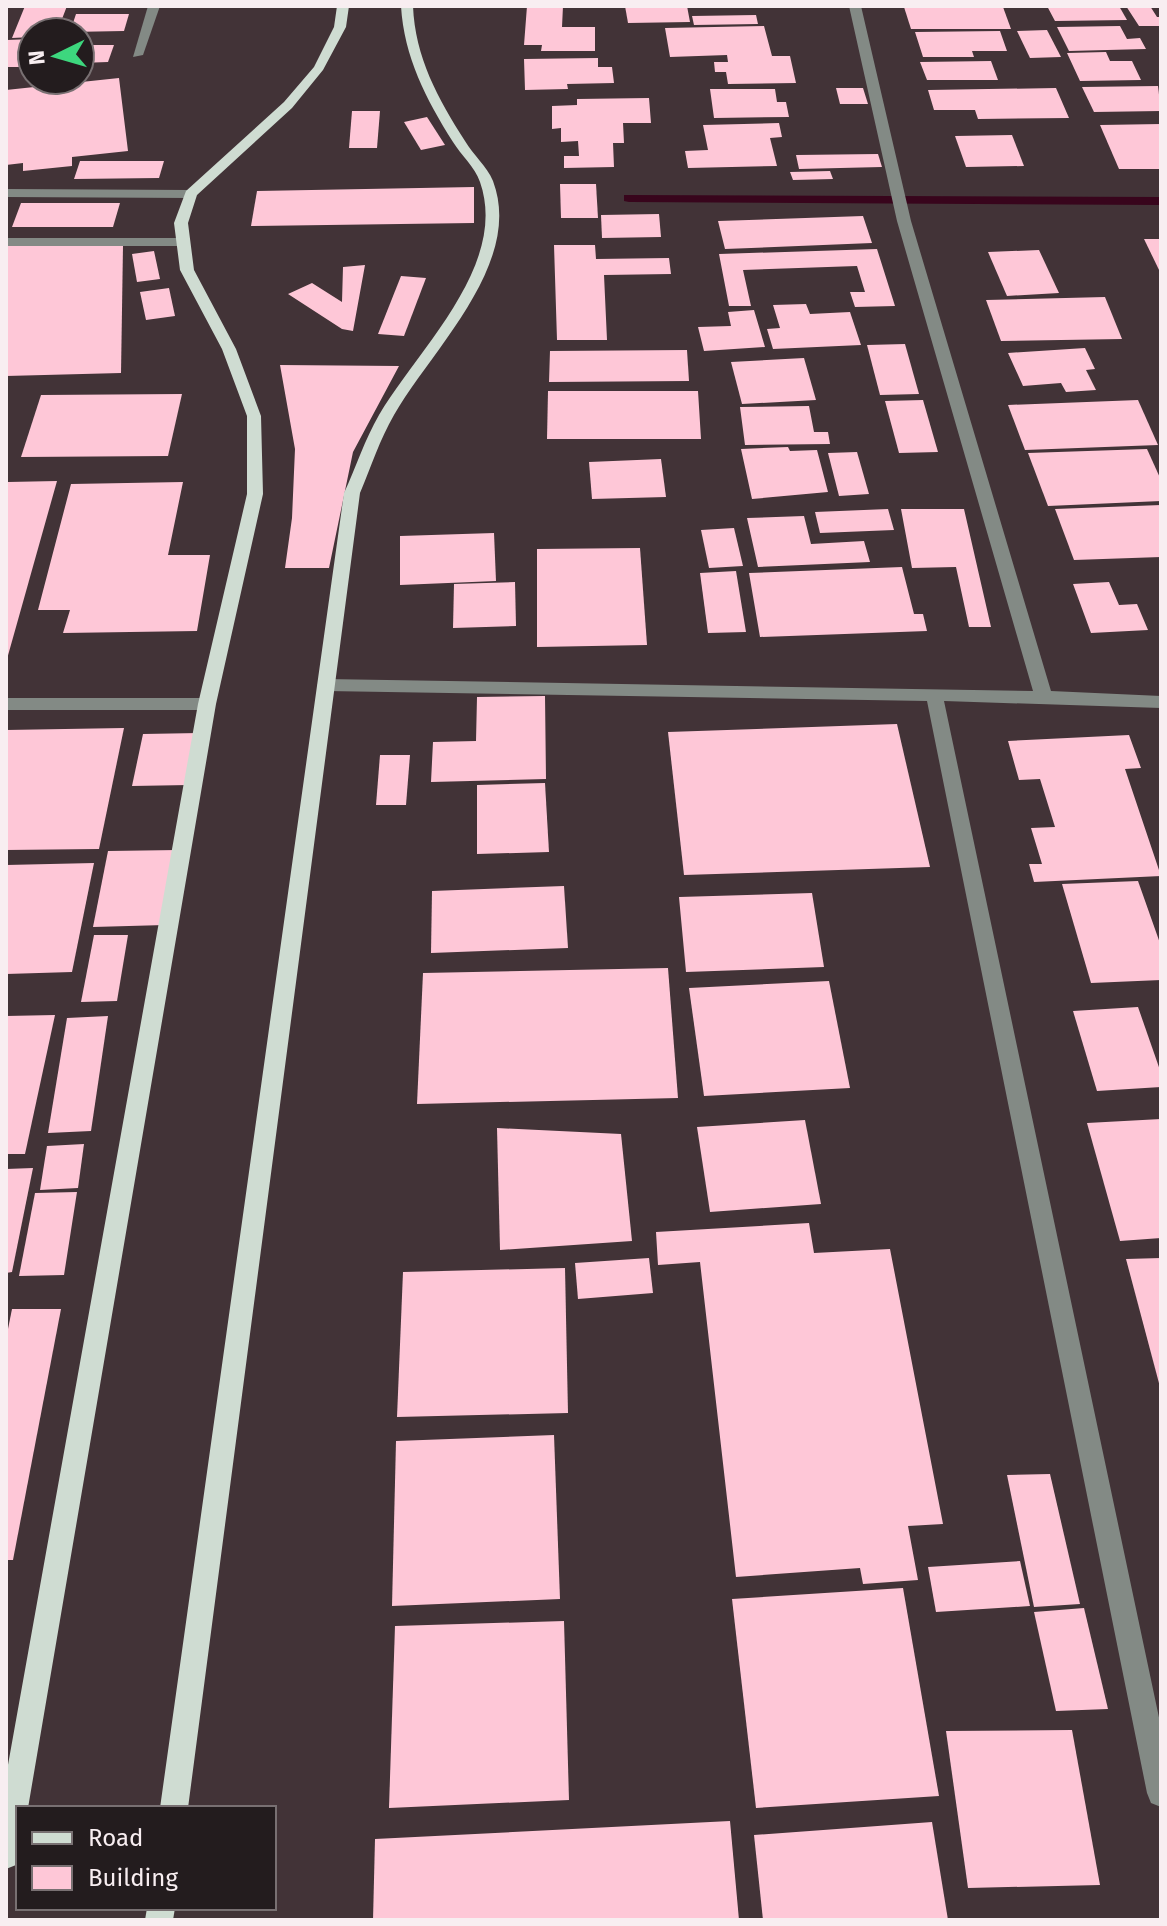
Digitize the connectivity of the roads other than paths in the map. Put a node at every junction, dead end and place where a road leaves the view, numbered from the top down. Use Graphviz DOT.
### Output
graph roads {
  1 [pos="154,6"];
  2 [pos="343,6"];
  3 [pos="407,6"];
  4 [pos="855,6"];
  5 [pos="137,55"];
  6 [pos="6,193"];
  7 [pos="191,194"];
  8 [pos="6,242"];
  9 [pos="183,242"];
  10 [pos="326,685"];
  11 [pos="1044,697"];
  12 [pos="935,698"];
  13 [pos="1161,702"];
  14 [pos="6,704"];
  15 [pos="207,704"];
  16 [pos="1161,1793"];
  17 [pos="174,1806"];
  18 [pos="6,1855"];
  1 -- 5 [label="street"];
  2 -- 7 [label="main road"];
  3 -- 10 [label="main road"];
  4 -- 11 [label="street"];
  6 -- 7 [label="street"];
  7 -- 9 [label="main road"];
  8 -- 9 [label="street"];
  9 -- 15 [label="main road"];
  10 -- 12 [label="street"];
  10 -- 17 [label="main road"];
  11 -- 12 [label="street"];
  11 -- 13 [label="street"];
  12 -- 16 [label="street"];
  14 -- 15 [label="street"];
  15 -- 18 [label="main road"];
}
